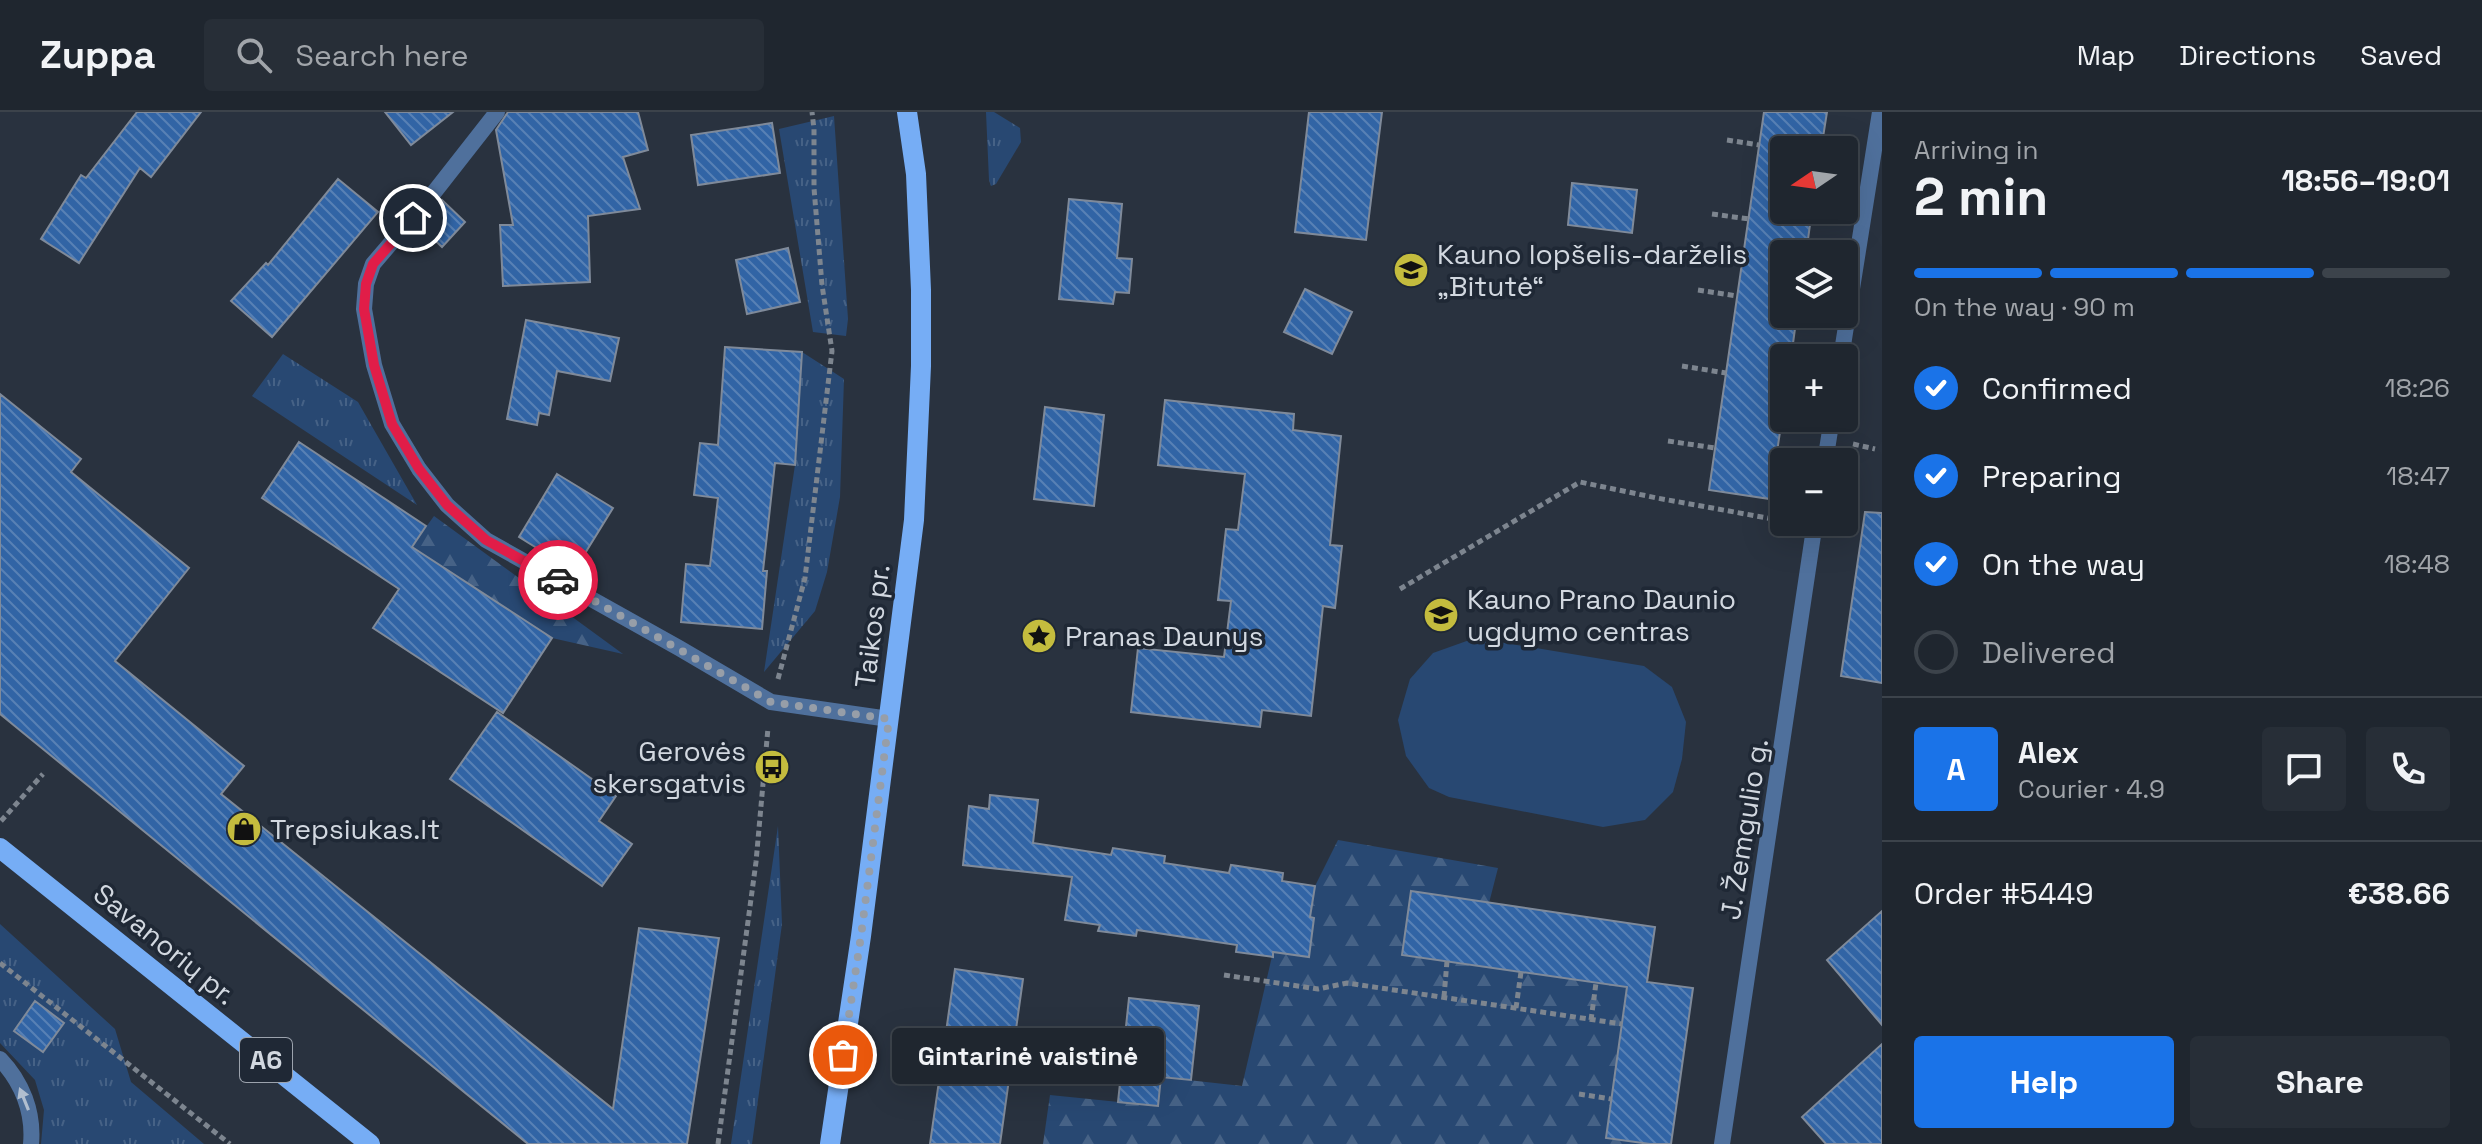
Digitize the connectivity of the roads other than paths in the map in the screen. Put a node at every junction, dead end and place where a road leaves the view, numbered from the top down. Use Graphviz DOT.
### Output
graph roads {
  1 [pos="497,112"];
  2 [pos="907,112"];
  3 [pos="1880,112"];
  4 [pos="1843,344"];
  5 [pos="1813,536"];
  6 [pos="889,719"];
  7 [pos="0,848"];
  8 [pos="0,1059"];
  9 [pos="31,1144"];
  10 [pos="370,1144"];
  11 [pos="830,1144"];
  12 [pos="1722,1144"];
  1 -- 6 [label="street"];
  2 -- 6 [label="main road, Taikos pr."];
  3 -- 4 [label="street"];
  5 -- 12 [label="street, J. Žemgulio g."];
  6 -- 11 [label="main road, Taikos pr."];
  7 -- 10 [label="main road, Savanorių pr. / A6"];
  9 -- 8 [label="street, one-way"];
}
